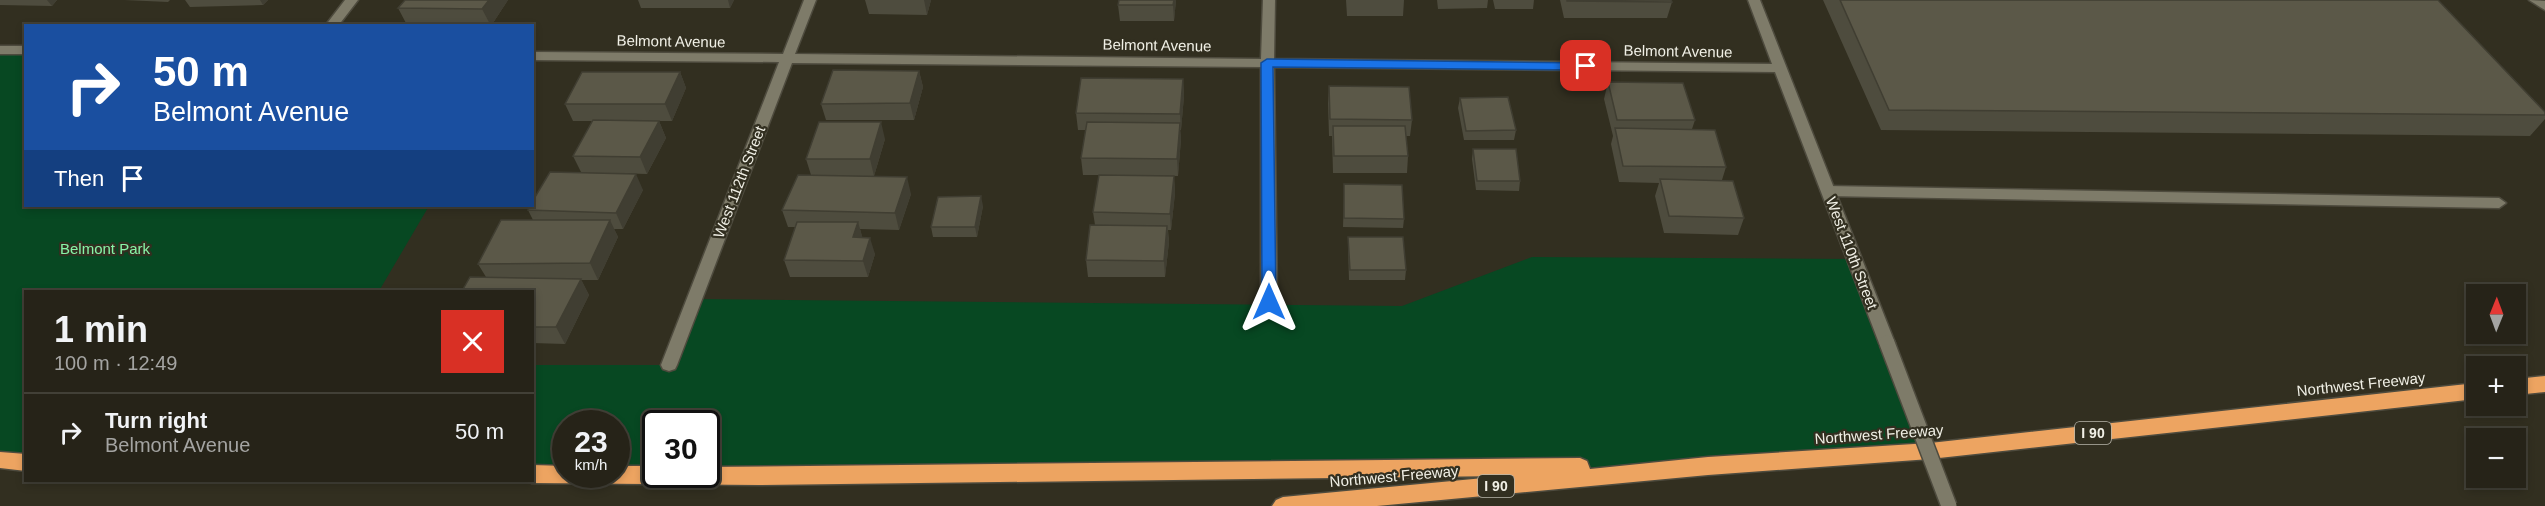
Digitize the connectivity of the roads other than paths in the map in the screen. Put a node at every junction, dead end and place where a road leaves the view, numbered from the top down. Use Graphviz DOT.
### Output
graph roads {
  1 [pos="352,0"];
  2 [pos="810,0"];
  3 [pos="1269,0"];
  4 [pos="1754,0"];
  5 [pos="2535,0"];
  6 [pos="2545,6"];
  7 [pos="333,24"];
  8 [pos="0,50"];
  9 [pos="24,50"];
  10 [pos="534,56"];
  11 [pos="786,58"];
  12 [pos="1267,63"];
  13 [pos="1780,68"];
  14 [pos="1828,191"];
  15 [pos="2499,203"];
  16 [pos="1269,302"];
  17 [pos="669,365"];
  18 [pos="2545,384"];
  19 [pos="2526,386"];
  20 [pos="2466,392"];
  21 [pos="0,460"];
  22 [pos="24,463"];
  23 [pos="1708,466"];
  24 [pos="534,474"];
  25 [pos="1283,506"];
  26 [pos="1949,506"];
  1 -- 7 [label="street"];
  2 -- 11 [label="street, West 112th Street"];
  3 -- 12 [label="street"];
  4 -- 13 [label="street, West 110th Street"];
  5 -- 6 [label="street"];
  8 -- 9 [label="street"];
  10 -- 11 [label="street, Belmont Avenue"];
  11 -- 12 [label="street, Belmont Avenue"];
  11 -- 17 [label="street, West 112th Street"];
  12 -- 13 [label="street, Belmont Avenue"];
  12 -- 16 [label="street"];
  13 -- 14 [label="street, West 110th Street"];
  14 -- 15 [label="street"];
  14 -- 26 [label="street, West 110th Street, bridge"];
  18 -- 19 [label="highway"];
  20 -- 23 [label="highway, Northwest Freeway / I 90"];
  21 -- 22 [label="highway"];
  23 -- 24 [label="highway"];
  23 -- 25 [label="highway, Northwest Freeway / I 90"];
}
